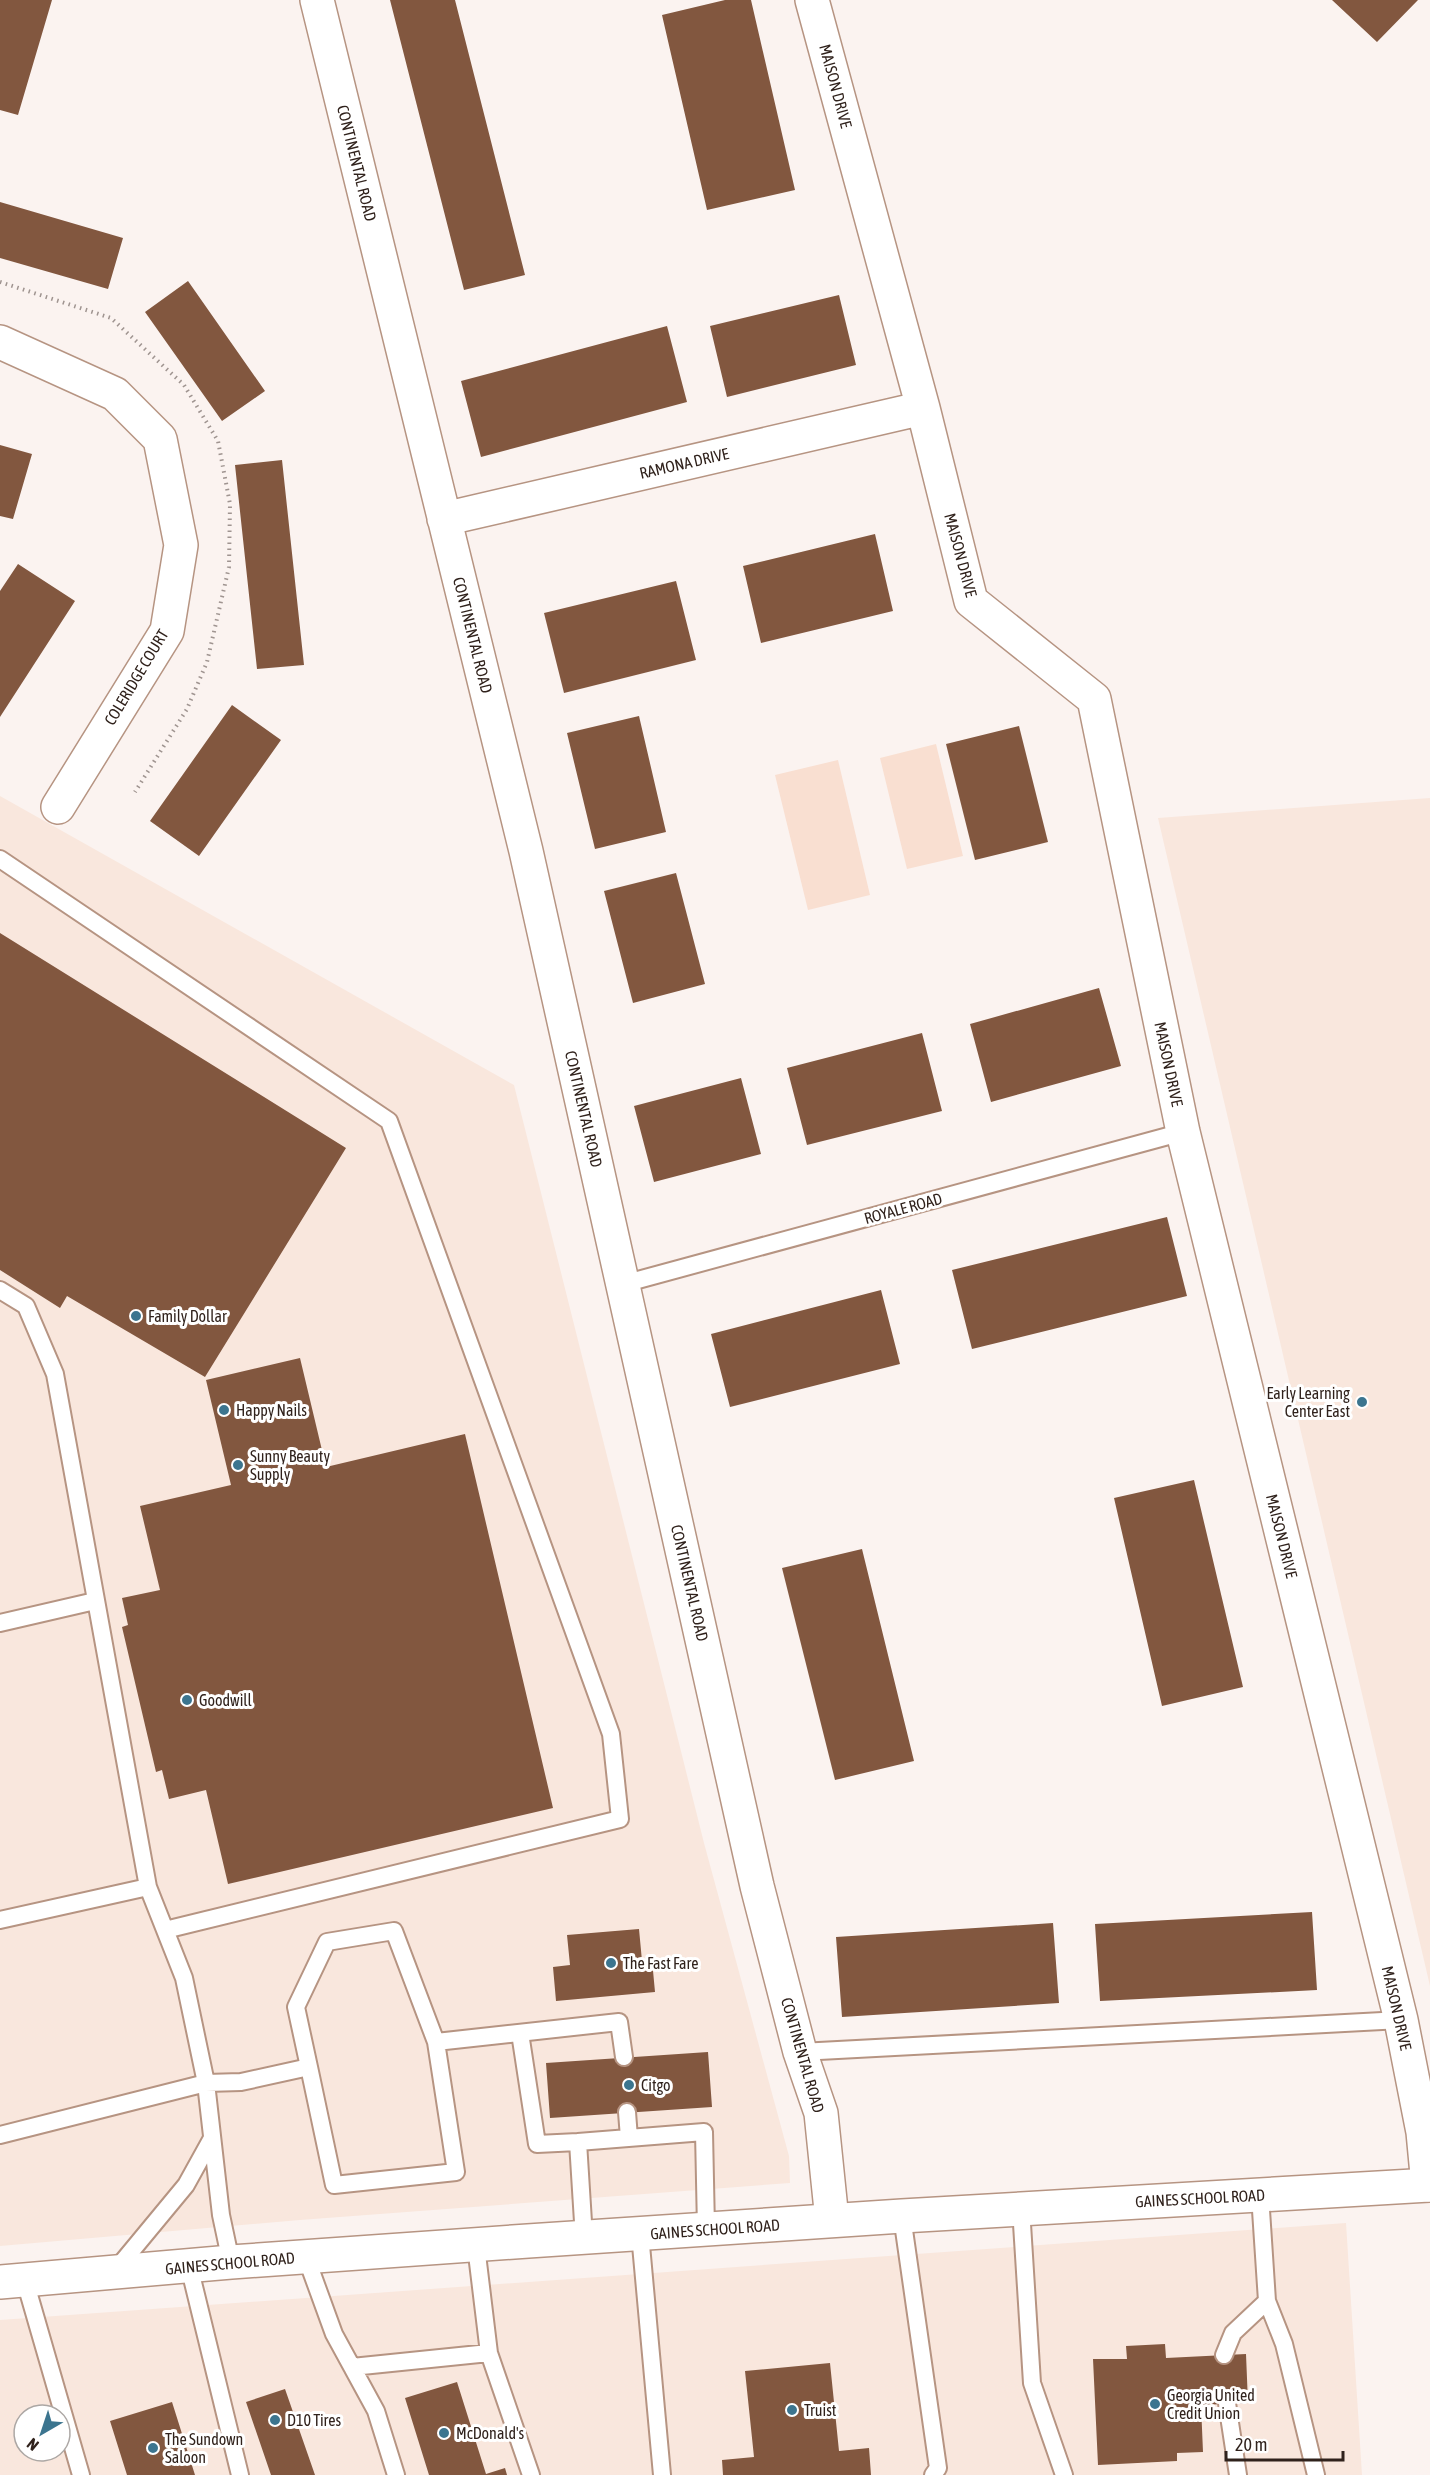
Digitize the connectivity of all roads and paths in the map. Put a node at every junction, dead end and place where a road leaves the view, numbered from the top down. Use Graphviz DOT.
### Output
graph roads {
  1 [pos="317,0"];
  2 [pos="812,0"];
  3 [pos="0,342"];
  4 [pos="923,408"];
  5 [pos="444,519"];
  6 [pos="58,807"];
  7 [pos="0,859"];
  8 [pos="1183,1132"];
  9 [pos="623,1284"];
  10 [pos="0,1290"];
  11 [pos="96,1600"];
  12 [pos="0,1623"];
  13 [pos="147,1887"];
  14 [pos="0,1920"];
  15 [pos="165,1930"];
  16 [pos="1401,2020"];
  17 [pos="520,2033"];
  18 [pos="436,2042"];
  19 [pos="801,2052"];
  20 [pos="624,2057"];
  21 [pos="309,2067"];
  22 [pos="206,2083"];
  23 [pos="627,2112"];
  24 [pos="0,2135"];
  25 [pos="212,2138"];
  26 [pos="629,2138"];
  27 [pos="578,2142"];
  28 [pos="1429,2185"];
  29 [pos="1260,2195"];
  30 [pos="1021,2208"];
  31 [pos="903,2216"];
  32 [pos="832,2220"];
  33 [pos="706,2229"];
  34 [pos="640,2234"];
  35 [pos="584,2238"];
  36 [pos="476,2246"];
  37 [pos="306,2257"];
  38 [pos="231,2262"];
  39 [pos="189,2266"];
  40 [pos="113,2273"];
  41 [pos="13,2282"];
  42 [pos="1267,2301"];
  43 [pos="489,2353"];
  44 [pos="1224,2355"];
  45 [pos="352,2367"];
  46 [pos="1227,2403"];
  47 [pos="937,2473"];
  48 [pos="81,2475"];
  49 [pos="240,2475"];
  50 [pos="396,2475"];
  51 [pos="531,2475"];
  52 [pos="662,2475"];
  53 [pos="1064,2475"];
  54 [pos="1238,2475"];
  55 [pos="1316,2475"];
  1 -- 5 [label="street, CONTINENTAL ROAD"];
  2 -- 4 [label="street, MAISON DRIVE"];
  3 -- 6 [label="street, COLERIDGE COURT"];
  4 -- 5 [label="street, RAMONA DRIVE"];
  4 -- 8 [label="street, MAISON DRIVE"];
  5 -- 9 [label="street, CONTINENTAL ROAD"];
  7 -- 15 [label="lane"];
  8 -- 9 [label="lane, ROYALE ROAD"];
  8 -- 16 [label="street, MAISON DRIVE"];
  9 -- 19 [label="street, CONTINENTAL ROAD"];
  10 -- 11 [label="lane"];
  11 -- 12 [label="lane"];
  11 -- 13 [label="lane"];
  13 -- 14 [label="lane"];
  13 -- 15 [label="lane"];
  15 -- 22 [label="lane"];
  16 -- 19 [label="lane"];
  16 -- 28 [label="street, MAISON DRIVE"];
  17 -- 18 [label="lane"];
  17 -- 20 [label="lane"];
  17 -- 27 [label="lane"];
  18 -- 21 [label="lane"];
  18 -- 21 [label="lane"];
  19 -- 32 [label="street, CONTINENTAL ROAD"];
  21 -- 22 [label="lane"];
  22 -- 24 [label="lane"];
  22 -- 25 [label="lane"];
  23 -- 26 [label="lane"];
  25 -- 38 [label="lane"];
  25 -- 40 [label="lane"];
  26 -- 27 [label="lane"];
  26 -- 33 [label="lane"];
  27 -- 35 [label="lane"];
  28 -- 29 [label="street, GAINES SCHOOL ROAD"];
  29 -- 30 [label="street, GAINES SCHOOL ROAD"];
  29 -- 42 [label="lane"];
  30 -- 31 [label="street, GAINES SCHOOL ROAD"];
  30 -- 53 [label="lane"];
  31 -- 32 [label="street, GAINES SCHOOL ROAD"];
  31 -- 47 [label="lane"];
  32 -- 33 [label="street, GAINES SCHOOL ROAD"];
  33 -- 34 [label="street, GAINES SCHOOL ROAD"];
  34 -- 35 [label="street, GAINES SCHOOL ROAD"];
  34 -- 52 [label="lane"];
  35 -- 36 [label="street, GAINES SCHOOL ROAD"];
  36 -- 37 [label="street, GAINES SCHOOL ROAD"];
  36 -- 43 [label="lane"];
  37 -- 38 [label="street, GAINES SCHOOL ROAD"];
  37 -- 45 [label="lane"];
  38 -- 39 [label="street, GAINES SCHOOL ROAD"];
  39 -- 40 [label="street, GAINES SCHOOL ROAD"];
  39 -- 49 [label="lane"];
  40 -- 41 [label="street, GAINES SCHOOL ROAD"];
  41 -- 48 [label="lane"];
  42 -- 44 [label="lane"];
  42 -- 55 [label="lane"];
  43 -- 45 [label="lane"];
  43 -- 51 [label="lane"];
  45 -- 50 [label="lane"];
  46 -- 54 [label="lane"];
}
